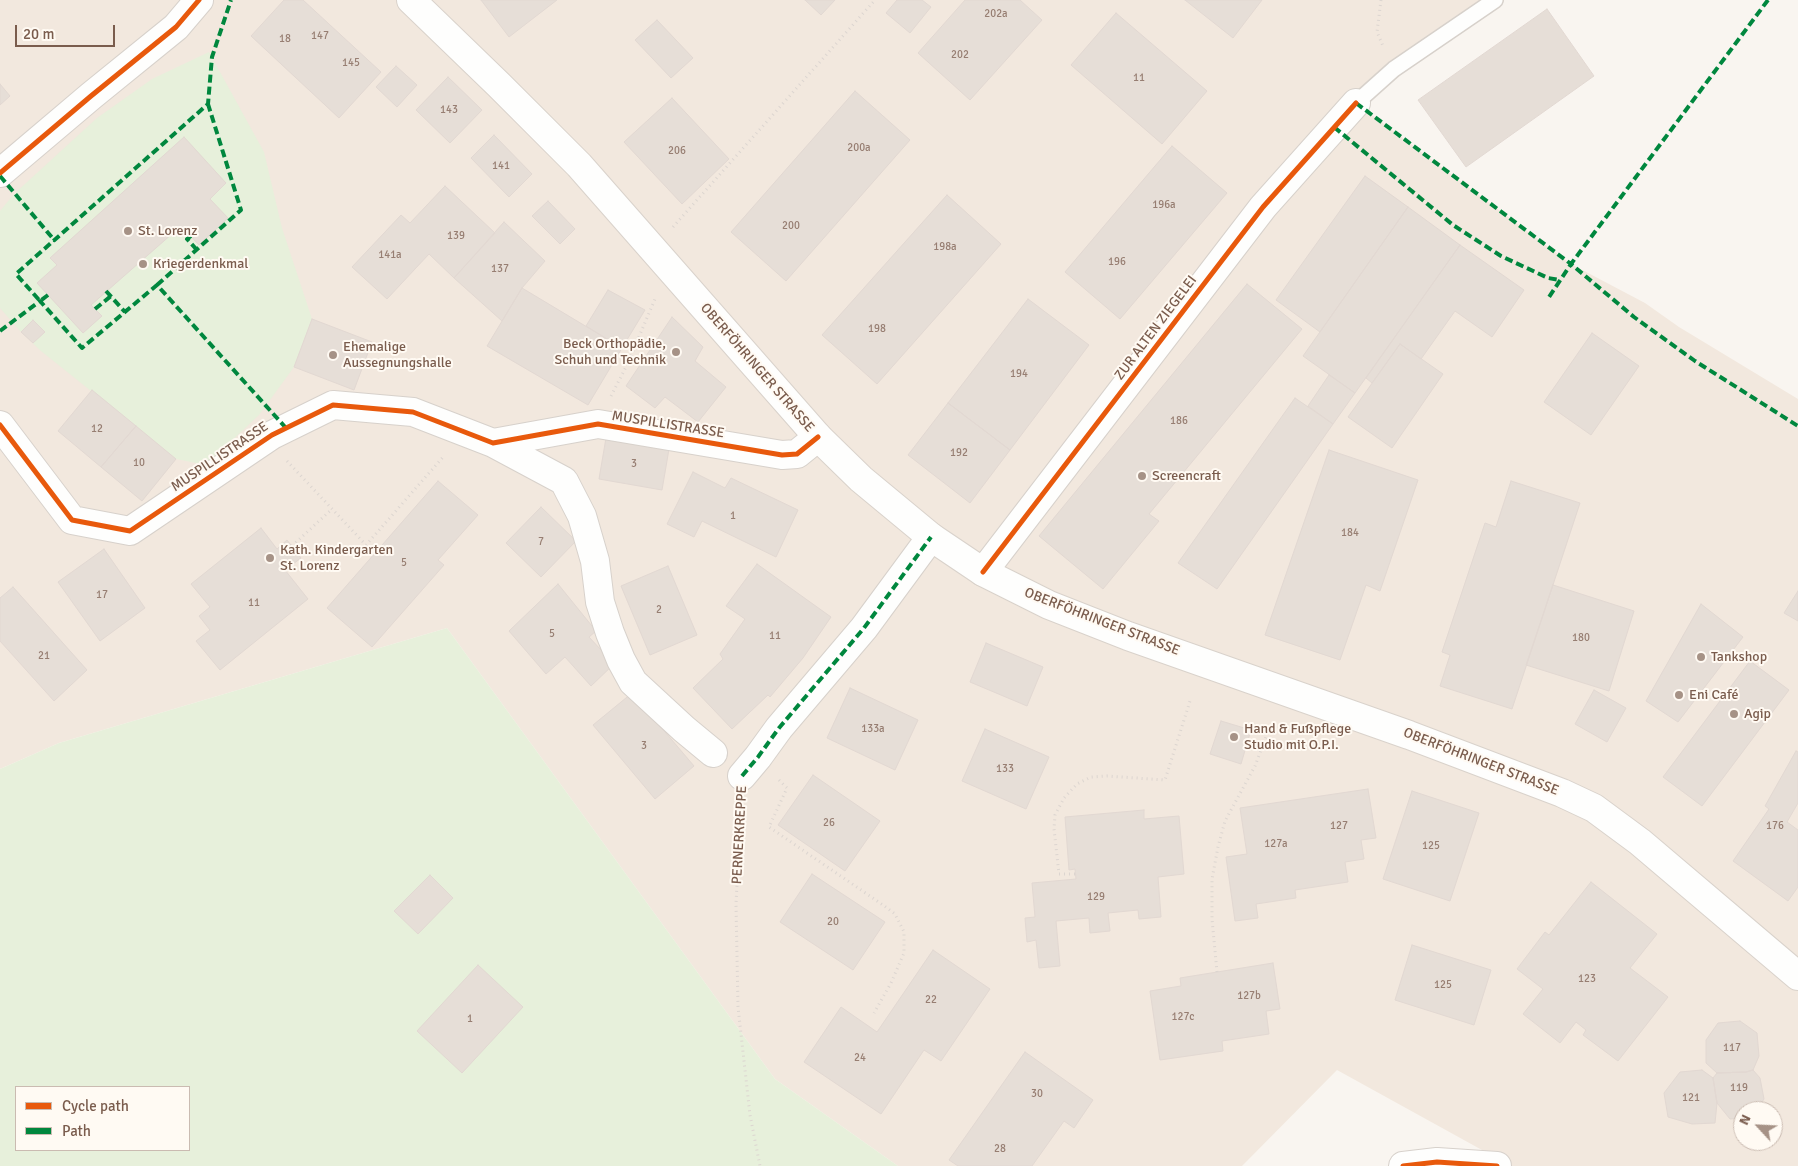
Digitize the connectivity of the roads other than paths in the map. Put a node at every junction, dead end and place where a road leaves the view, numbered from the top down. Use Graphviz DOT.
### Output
graph roads {
  1 [pos="199,0"];
  2 [pos="411,0"];
  3 [pos="1495,0"];
  4 [pos="1356,103"];
  5 [pos="0,173"];
  6 [pos="0,425"];
  7 [pos="818,437"];
  8 [pos="493,443"];
  9 [pos="931,537"];
  10 [pos="983,572"];
  11 [pos="713,753"];
  12 [pos="750,766"];
  13 [pos="1798,976"];
  14 [pos="1403,1166"];
  15 [pos="1498,1166"];
  1 -- 5 [label="street"];
  2 -- 7 [label="street, OBERFÖHRINGER STRASSE"];
  3 -- 4 [label="lane, ZUR ALTEN ZIEGELEI"];
  4 -- 10 [label="street, ZUR ALTEN ZIEGELEI"];
  6 -- 8 [label="street, MUSPILLISTRASSE"];
  7 -- 8 [label="street, MUSPILLISTRASSE"];
  7 -- 9 [label="street, OBERFÖHRINGER STRASSE"];
  8 -- 11 [label="street"];
  9 -- 10 [label="street, OBERFÖHRINGER STRASSE"];
  9 -- 12 [label="street"];
  10 -- 13 [label="street, OBERFÖHRINGER STRASSE"];
  14 -- 15 [label="street"];
}
